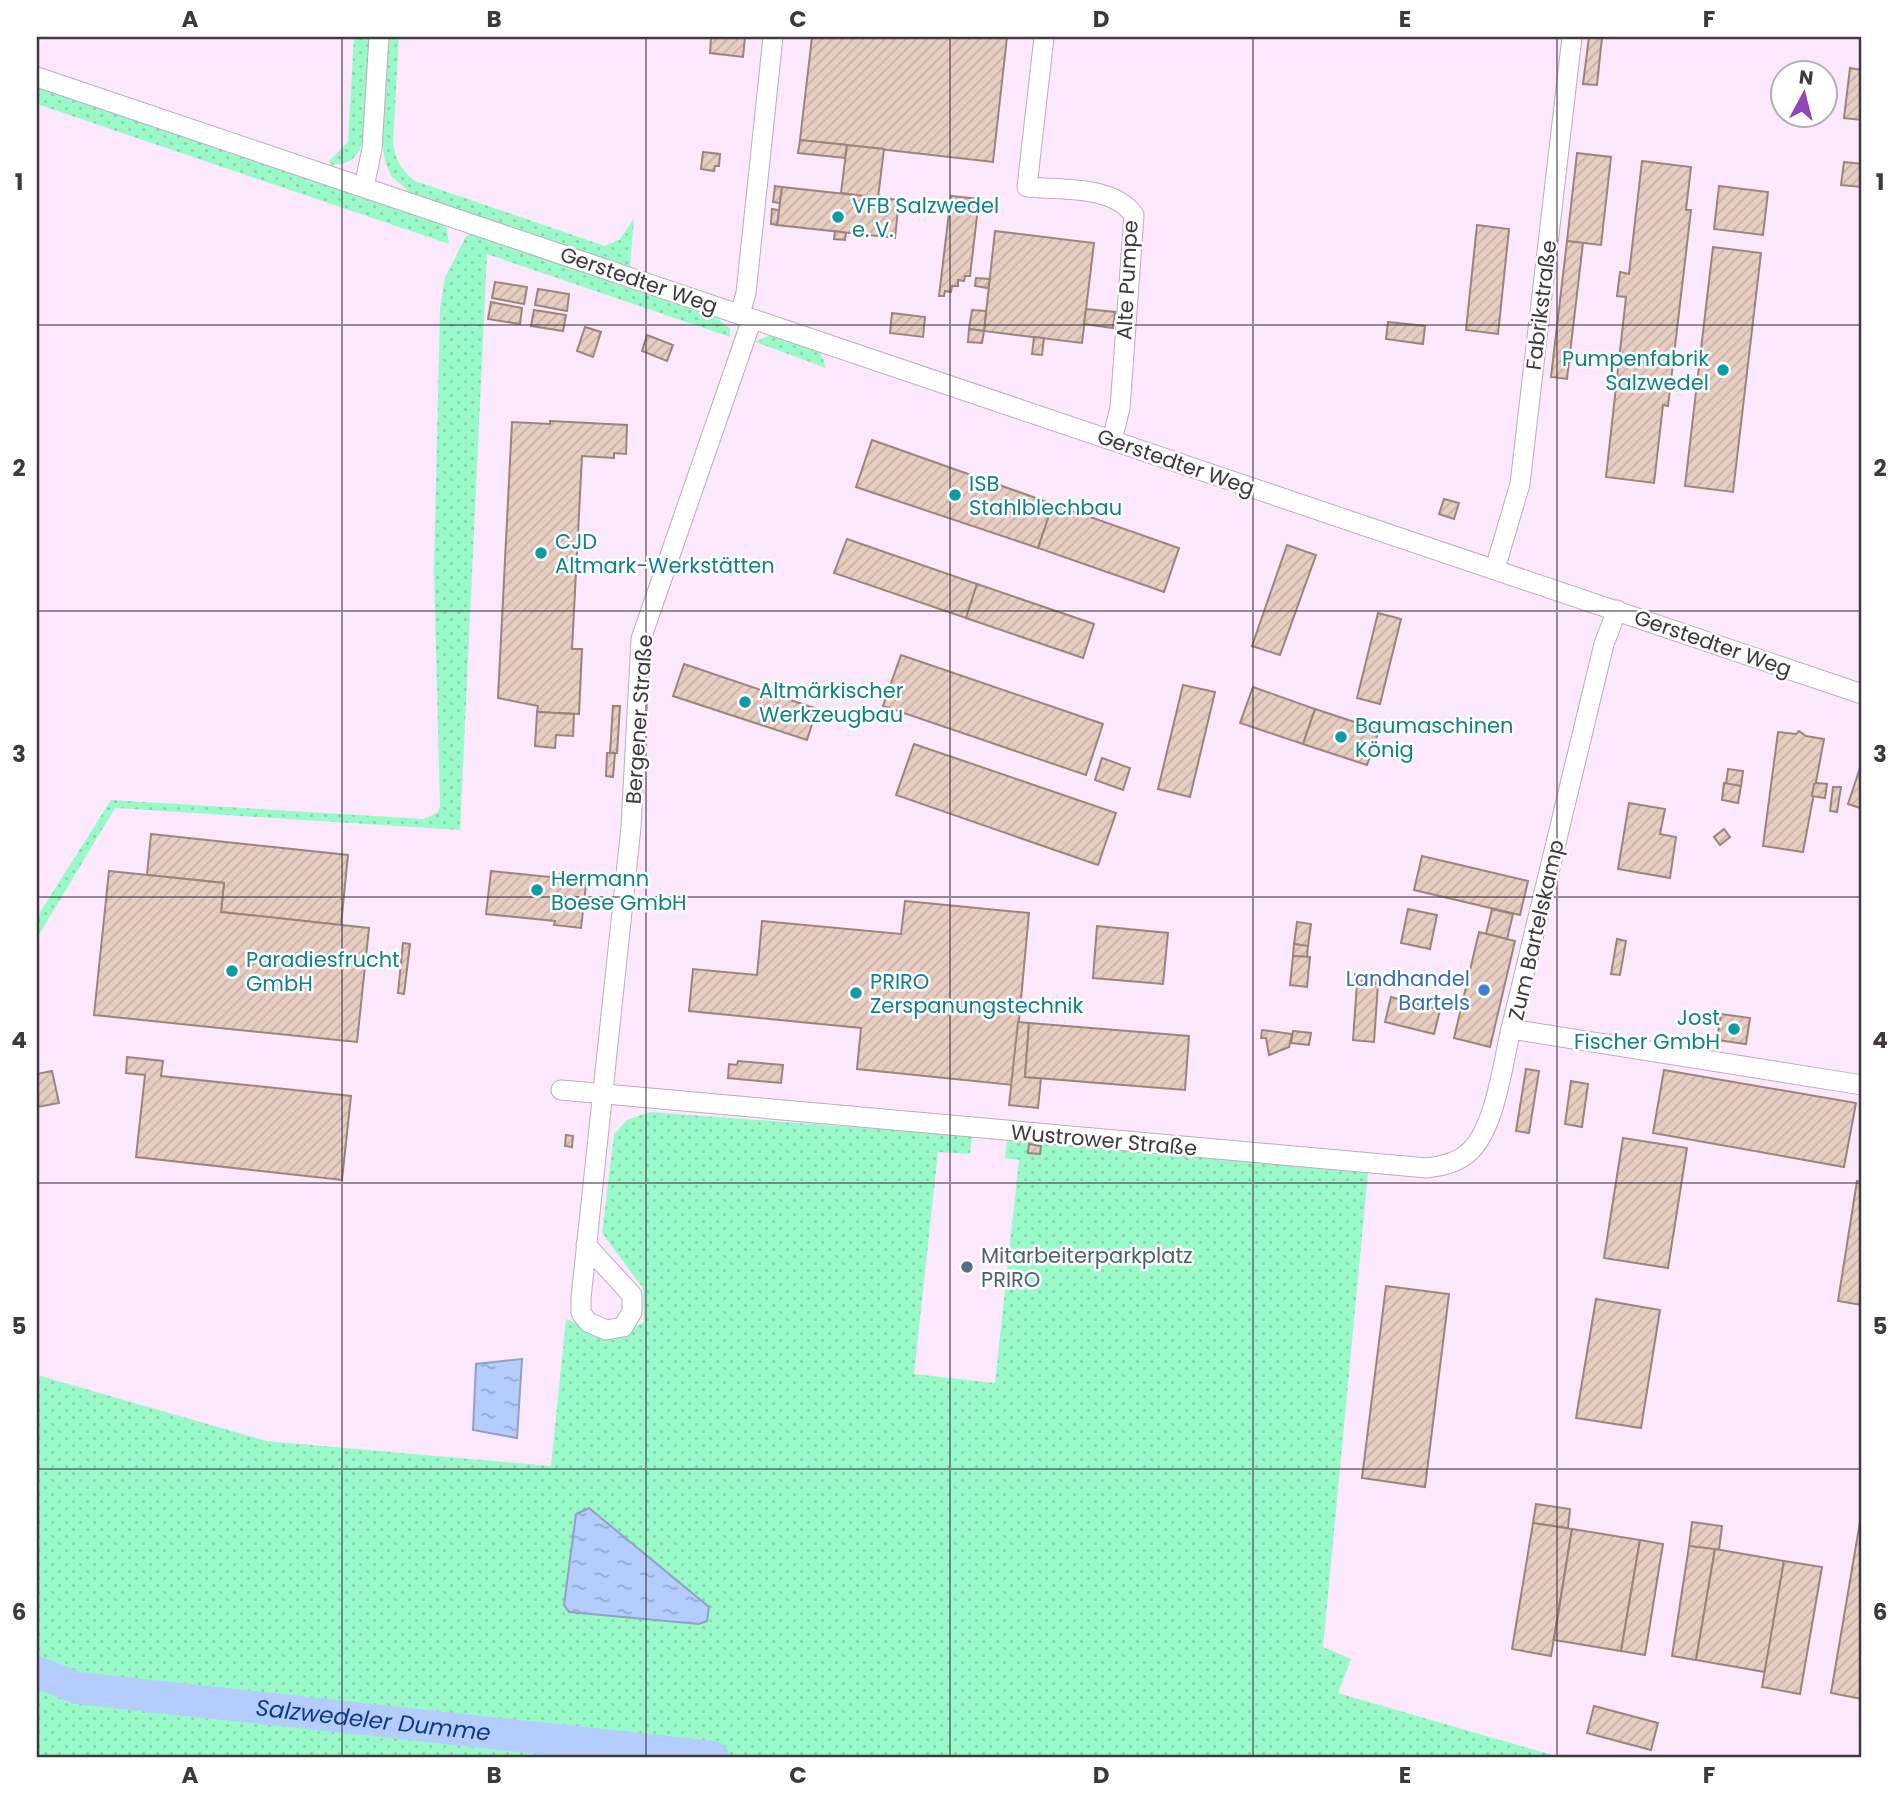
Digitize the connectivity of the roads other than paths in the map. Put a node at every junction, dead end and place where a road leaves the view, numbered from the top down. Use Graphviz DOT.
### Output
graph roads {
  1 [pos="379,37"];
  2 [pos="773,37"];
  3 [pos="1044,37"];
  4 [pos="1572,37"];
  5 [pos="37,76"];
  6 [pos="364,187"];
  7 [pos="746,317"];
  8 [pos="1112,440"];
  9 [pos="1495,569"];
  10 [pos="1617,610"];
  11 [pos="1862,694"];
  12 [pos="1511,1029"];
  13 [pos="1862,1085"];
  14 [pos="561,1090"];
  15 [pos="604,1094"];
  16 [pos="586,1245"];
  1 -- 6 [label="street"];
  2 -- 7 [label="street"];
  3 -- 8 [label="street, Alte Pumpe"];
  4 -- 9 [label="street, Fabrikstraße"];
  5 -- 6 [label="street, Gerstedter Weg"];
  6 -- 7 [label="street, Gerstedter Weg"];
  7 -- 8 [label="street, Gerstedter Weg"];
  7 -- 15 [label="street, Bergener Straße"];
  8 -- 9 [label="street, Gerstedter Weg"];
  9 -- 10 [label="street, Gerstedter Weg"];
  10 -- 11 [label="street, Gerstedter Weg"];
  10 -- 12 [label="street, Zum Bartelskamp"];
  12 -- 13 [label="street, Zum Bartelskamp"];
  12 -- 15 [label="street, Wustrower Straße"];
  14 -- 15 [label="street, Wustrower Straße"];
  15 -- 16 [label="street, Bergener Straße"];
}
